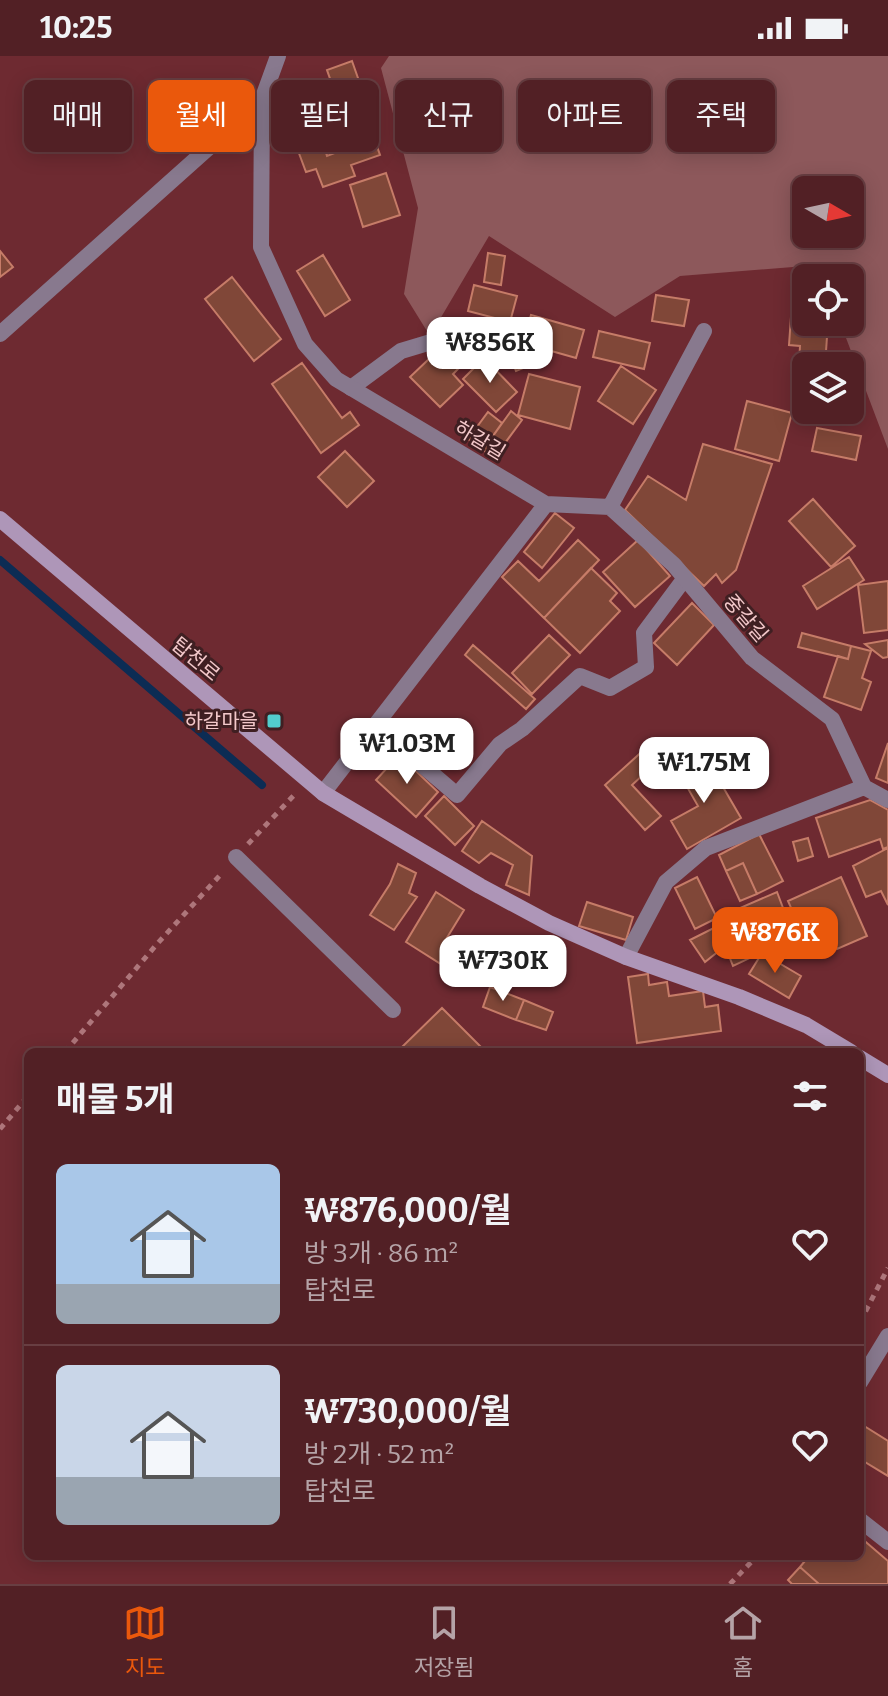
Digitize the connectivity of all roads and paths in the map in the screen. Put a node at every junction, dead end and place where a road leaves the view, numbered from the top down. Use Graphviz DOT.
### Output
graph roads {
  1 [pos="278,56"];
  2 [pos="262,100"];
  3 [pos="704,331"];
  4 [pos="0,334"];
  5 [pos="480,343"];
  6 [pos="351,388"];
  7 [pos="546,504"];
  8 [pos="610,507"];
  9 [pos="0,519"];
  10 [pos="685,578"];
  11 [pos="371,731"];
  12 [pos="307,780"];
  13 [pos="864,787"];
  14 [pos="323,793"];
  15 [pos="888,800"];
  16 [pos="236,857"];
  17 [pos="626,957"];
  18 [pos="393,1010"];
  19 [pos="68,1048"];
  20 [pos="844,1048"];
  21 [pos="864,1060"];
  22 [pos="888,1075"];
  23 [pos="24,1101"];
  24 [pos="0,1129"];
  25 [pos="888,1268"];
  26 [pos="864,1314"];
  27 [pos="888,1336"];
  28 [pos="864,1375"];
  29 [pos="864,1523"];
  30 [pos="888,1542"];
  31 [pos="753,1560"];
  32 [pos="730,1584"];
  1 -- 2 [label="street"];
  2 -- 4 [label="street"];
  2 -- 6 [label="street, 하갈길"];
  3 -- 8 [label="street"];
  5 -- 6 [label="street"];
  6 -- 7 [label="street, 하갈길"];
  7 -- 8 [label="street"];
  7 -- 11 [label="street"];
  8 -- 10 [label="street, 중갈길"];
  9 -- 12 [label="main road, 탑천로"];
  10 -- 11 [label="street"];
  10 -- 13 [label="street, 중갈길"];
  11 -- 14 [label="street"];
  12 -- 14 [label="main road, 탑천로"];
  12 -- 16 [label="path"];
  13 -- 15 [label="street"];
  13 -- 17 [label="street"];
  14 -- 17 [label="main road, 탑천로"];
  16 -- 18 [label="street"];
  16 -- 19 [label="path"];
  17 -- 20 [label="main road, 탑천로"];
  21 -- 22 [label="main road"];
  23 -- 24 [label="path"];
  25 -- 26 [label="path"];
  27 -- 28 [label="street"];
  29 -- 30 [label="street"];
  31 -- 32 [label="path"];
}
